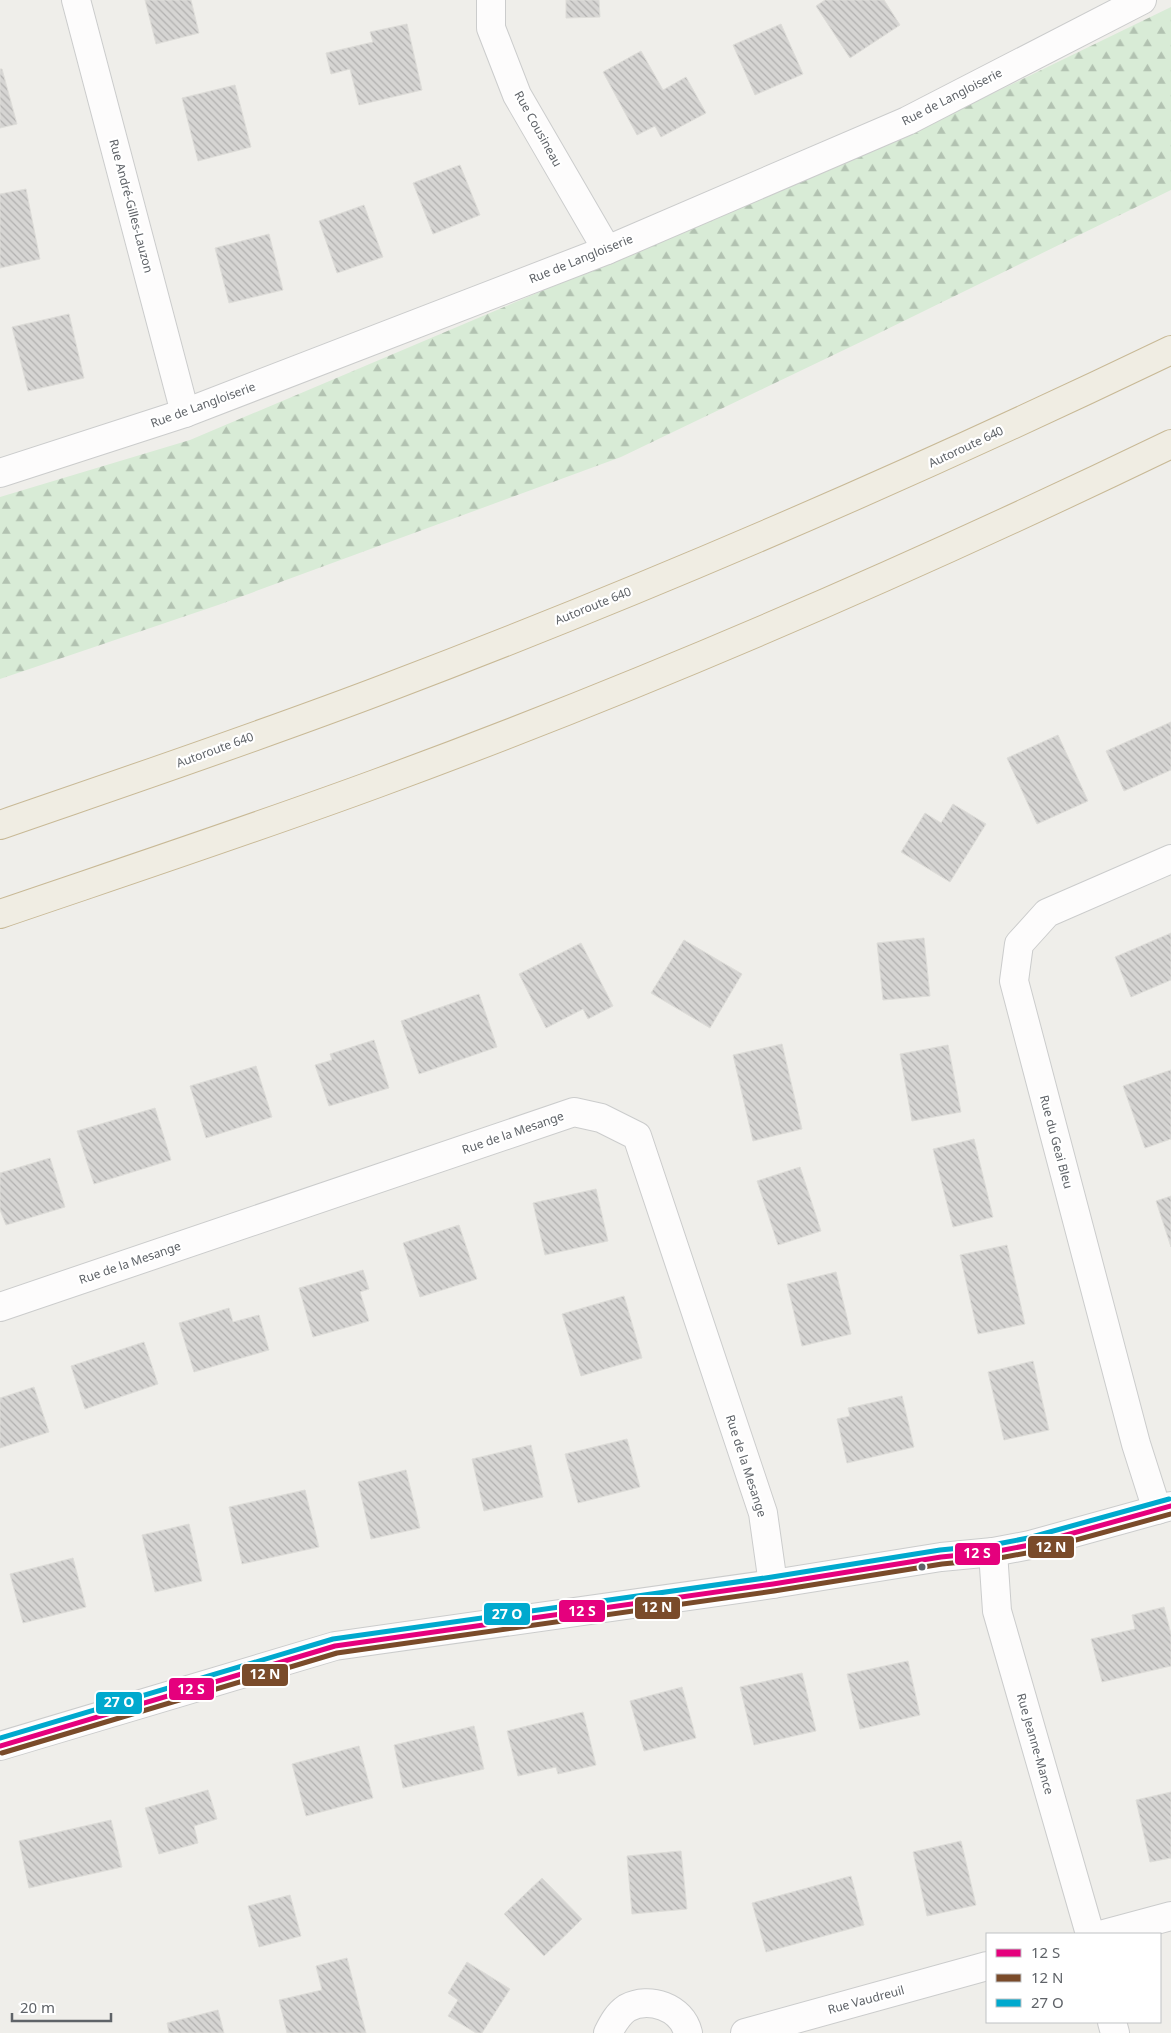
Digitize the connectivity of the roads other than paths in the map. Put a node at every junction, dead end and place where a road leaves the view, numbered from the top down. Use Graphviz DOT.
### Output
graph roads {
  1 [pos="76,0"];
  2 [pos="491,0"];
  3 [pos="1142,0"];
  4 [pos="607,250"];
  5 [pos="1171,350"];
  6 [pos="185,413"];
  7 [pos="1171,444"];
  8 [pos="0,473"];
  9 [pos="0,825"];
  10 [pos="1171,859"];
  11 [pos="0,914"];
  12 [pos="0,1307"];
  13 [pos="1164,1508"];
  14 [pos="993,1552"];
  15 [pos="774,1584"];
  16 [pos="0,1746"];
  17 [pos="1171,1916"];
  18 [pos="1090,1933"];
  19 [pos="1108,1933"];
  20 [pos="986,1966"];
  21 [pos="608,2033"];
  22 [pos="688,2033"];
  23 [pos="746,2033"];
  1 -- 6 [label="street, Rue André-Gilles-Lauzon"];
  2 -- 4 [label="street, Rue Cousineau"];
  3 -- 4 [label="street, Rue de Langloiserie"];
  4 -- 6 [label="street, Rue de Langloiserie"];
  5 -- 9 [label="highway, Autoroute 640"];
  6 -- 8 [label="street, Rue de Langloiserie"];
  7 -- 11 [label="highway"];
  10 -- 13 [label="street, Rue du Geai Bleu"];
  12 -- 15 [label="street, Rue de la Mesange"];
  13 -- 14 [label="street"];
  14 -- 15 [label="street"];
  14 -- 18 [label="street, Rue Jeanne-Mance"];
  15 -- 16 [label="street"];
  17 -- 19 [label="street"];
  20 -- 23 [label="street, Rue Vaudreuil"];
  21 -- 22 [label="street"];
}
